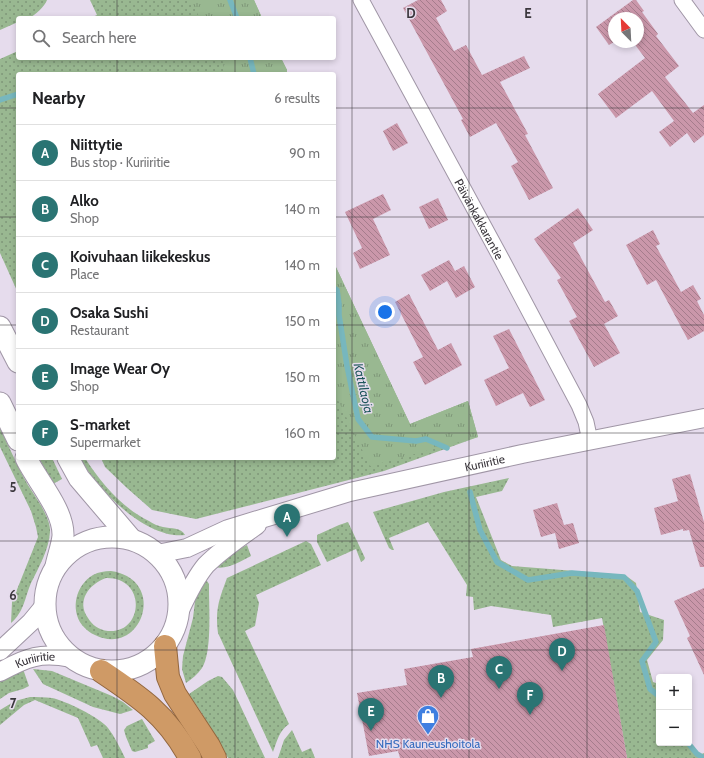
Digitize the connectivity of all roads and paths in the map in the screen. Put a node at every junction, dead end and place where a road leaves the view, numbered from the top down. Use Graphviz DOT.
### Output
graph roads {
  1 [pos="361,0"];
  2 [pos="682,0"];
  3 [pos="704,30"];
  4 [pos="0,327"];
  5 [pos="16,358"];
  6 [pos="0,403"];
  7 [pos="704,418"];
  8 [pos="16,436"];
  9 [pos="590,441"];
  10 [pos="27,460"];
  11 [pos="69,460"];
  12 [pos="267,517"];
  13 [pos="131,539"];
  14 [pos="157,554"];
  15 [pos="56,566"];
  16 [pos="45,605"];
  17 [pos="180,610"];
  18 [pos="165,646"];
  19 [pos="0,652"];
  20 [pos="72,658"];
  21 [pos="100,671"];
  22 [pos="0,672"];
  23 [pos="190,758"];
  24 [pos="214,758"];
  1 -- 9 [label="street, Päivänkakkarantie"];
  2 -- 3 [label="street"];
  4 -- 5 [label="main road"];
  6 -- 8 [label="main road"];
  7 -- 9 [label="street, Kuriiritie"];
  9 -- 12 [label="street, Kuriiritie"];
  10 -- 15 [label="main road"];
  11 -- 13 [label="main road"];
  12 -- 14 [label="street, Kuriiritie"];
  12 -- 17 [label="street, Kuriiritie"];
  13 -- 14 [label="main road"];
  13 -- 15 [label="main road"];
  14 -- 17 [label="main road"];
  15 -- 16 [label="main road"];
  16 -- 19 [label="street, Kuriiritie"];
  16 -- 20 [label="main road"];
  17 -- 18 [label="main road"];
  18 -- 21 [label="main road"];
  18 -- 24 [label="highway"];
  20 -- 21 [label="main road"];
  20 -- 22 [label="street, Kuriiritie"];
  21 -- 23 [label="highway"];
}
